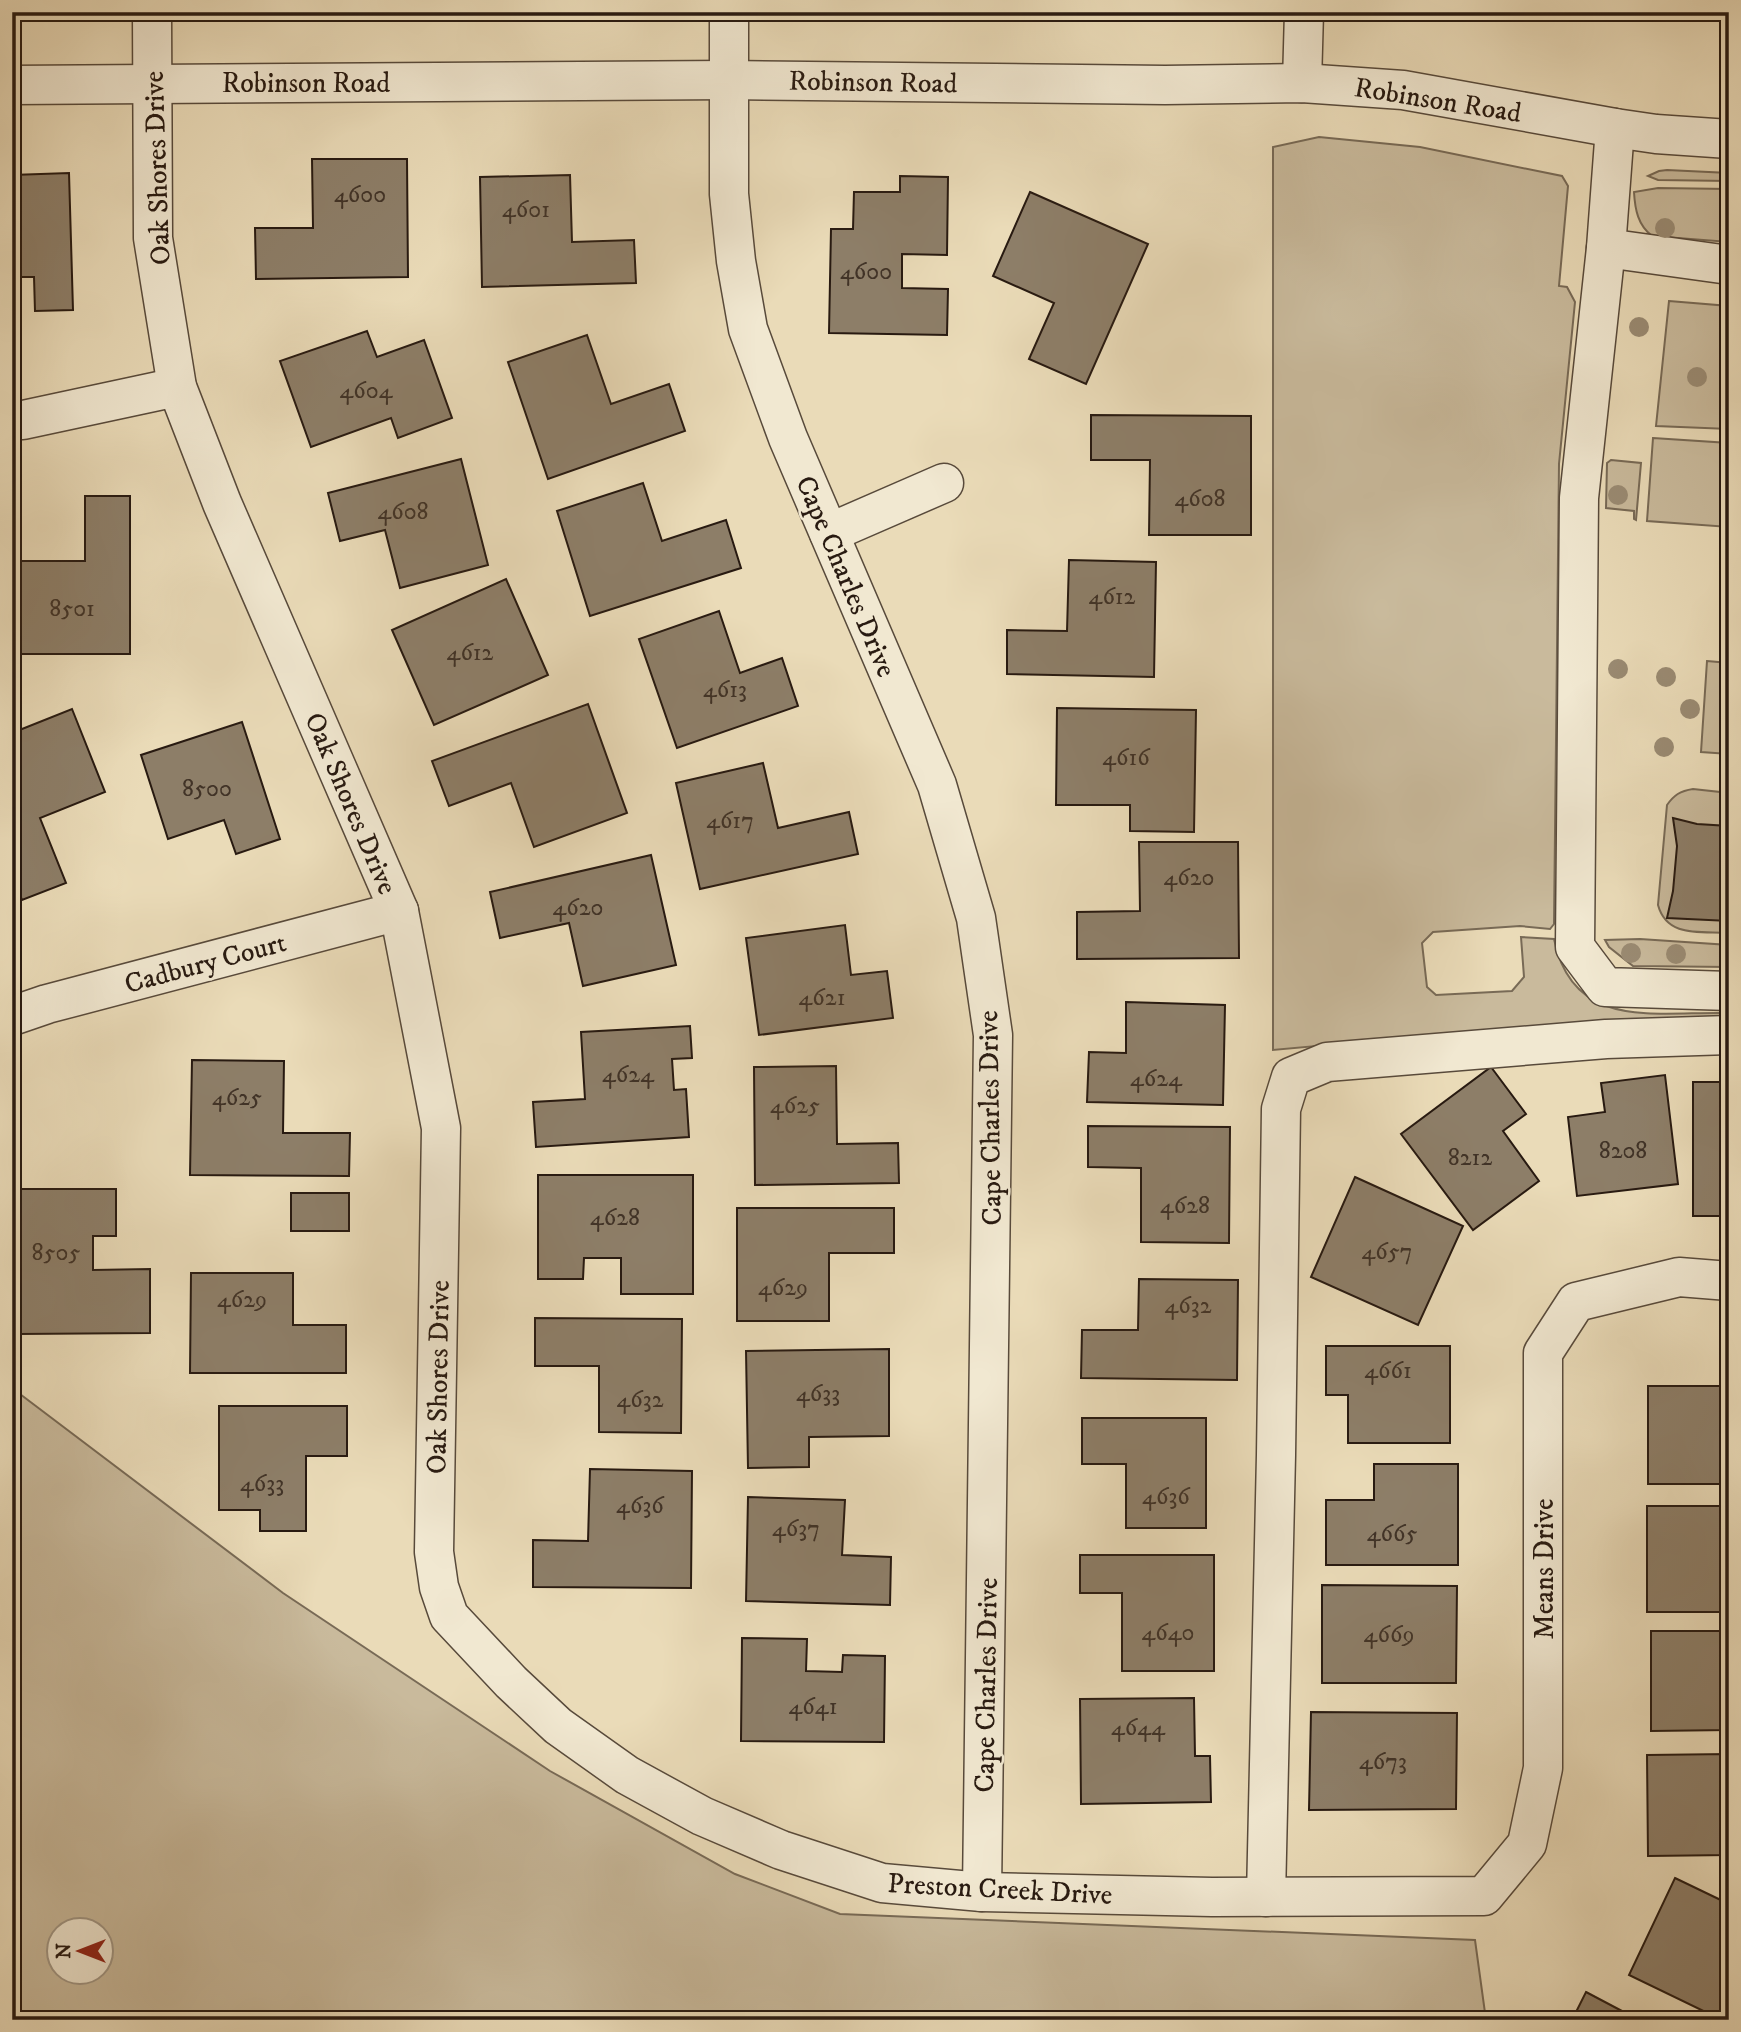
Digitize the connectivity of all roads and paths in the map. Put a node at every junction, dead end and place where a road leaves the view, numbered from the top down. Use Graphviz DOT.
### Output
graph roads {
  1 [pos="152,12"];
  2 [pos="729,12"];
  3 [pos="1304,12"];
  4 [pos="728,80"];
  5 [pos="152,83"];
  6 [pos="1302,83"];
  7 [pos="12,85"];
  8 [pos="1615,128"];
  9 [pos="1729,139"];
  10 [pos="1606,248"];
  11 [pos="1729,265"];
  12 [pos="177,387"];
  13 [pos="12,420"];
  14 [pos="943,483"];
  15 [pos="829,533"];
  16 [pos="398,911"];
  17 [pos="1729,991"];
  18 [pos="12,1016"];
  19 [pos="1729,1035"];
  20 [pos="1729,1281"];
  21 [pos="449,1616"];
  22 [pos="1527,1843"];
  23 [pos="982,1892"];
  24 [pos="1266,1897"];
  1 -- 5 [label="street, Oak Shores Drive"];
  2 -- 4 [label="street, Cape Charles Drive"];
  3 -- 6 [label="street"];
  4 -- 5 [label="street, Robinson Road"];
  4 -- 6 [label="street, Robinson Road"];
  4 -- 15 [label="street, Cape Charles Drive"];
  5 -- 7 [label="street, Robinson Road"];
  5 -- 12 [label="street, Oak Shores Drive"];
  6 -- 8 [label="street, Robinson Road"];
  8 -- 9 [label="street, Robinson Road"];
  8 -- 10 [label="street"];
  10 -- 11 [label="street"];
  10 -- 17 [label="street"];
  12 -- 13 [label="street"];
  12 -- 16 [label="street, Oak Shores Drive"];
  14 -- 15 [label="street"];
  15 -- 23 [label="street, Cape Charles Drive"];
  16 -- 18 [label="street, Cadbury Court"];
  16 -- 21 [label="street, Oak Shores Drive"];
  19 -- 24 [label="street"];
  20 -- 22 [label="street, Means Drive"];
  21 -- 23 [label="street, Preston Creek Drive"];
  22 -- 24 [label="street, Preston Creek Drive"];
  23 -- 24 [label="street, Preston Creek Drive"];
}
